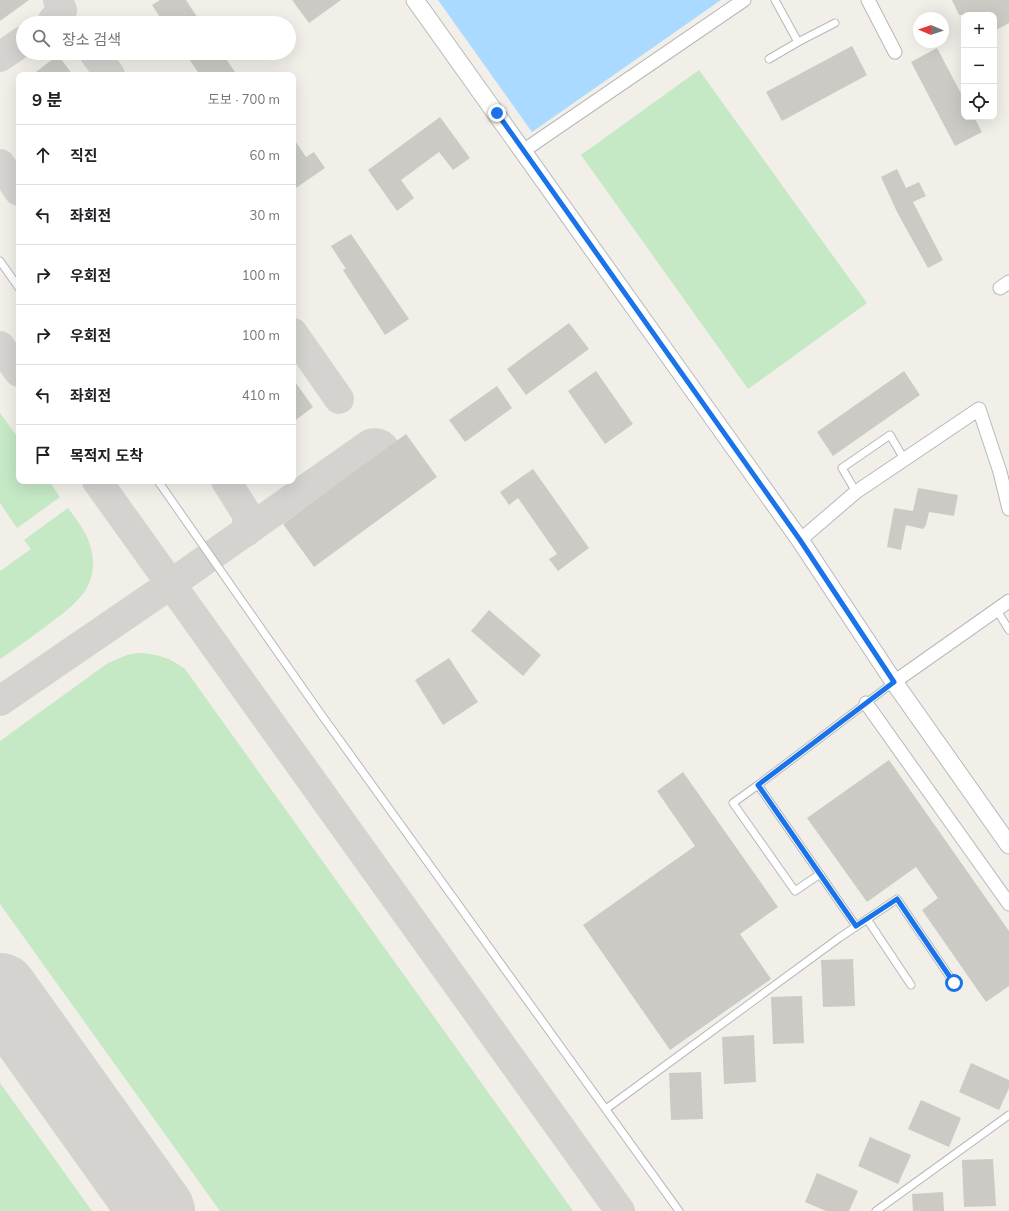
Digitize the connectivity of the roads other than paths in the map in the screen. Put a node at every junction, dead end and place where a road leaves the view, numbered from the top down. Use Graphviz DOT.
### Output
graph roads {
  1 [pos="415,0"];
  2 [pos="744,0"];
  3 [pos="775,0"];
  4 [pos="868,0"];
  5 [pos="835,23"];
  6 [pos="798,42"];
  7 [pos="895,52"];
  8 [pos="769,59"];
  9 [pos="523,151"];
  10 [pos="0,261"];
  11 [pos="16,284"];
  12 [pos="904,458"];
  13 [pos="160,484"];
  14 [pos="856,492"];
  15 [pos="1009,509"];
  16 [pos="800,540"];
  17 [pos="1009,601"];
  18 [pos="996,609"];
  19 [pos="1009,630"];
  20 [pos="894,682"];
  21 [pos="866,704"];
  22 [pos="758,785"];
  23 [pos="1009,845"];
  24 [pos="820,874"];
  25 [pos="1009,904"];
  26 [pos="867,919"];
  27 [pos="856,926"];
  28 [pos="954,983"];
  29 [pos="911,985"];
  30 [pos="606,1109"];
  31 [pos="1009,1116"];
  32 [pos="679,1211"];
  33 [pos="876,1211"];
  1 -- 9 [label="street"];
  2 -- 9 [label="street"];
  3 -- 6 [label="lane"];
  4 -- 7 [label="street"];
  5 -- 6 [label="lane"];
  6 -- 8 [label="lane"];
  9 -- 16 [label="street"];
  10 -- 11 [label="lane"];
  12 -- 14 [label="street"];
  12 -- 14 [label="lane"];
  12 -- 15 [label="street"];
  13 -- 30 [label="lane"];
  14 -- 16 [label="street"];
  16 -- 20 [label="street"];
  17 -- 18 [label="street"];
  18 -- 19 [label="lane"];
  18 -- 20 [label="street"];
  20 -- 21 [label="lane"];
  20 -- 23 [label="street"];
  21 -- 22 [label="lane"];
  21 -- 25 [label="street"];
  22 -- 24 [label="lane"];
  22 -- 24 [label="lane"];
  24 -- 27 [label="lane"];
  26 -- 27 [label="lane"];
  26 -- 28 [label="lane"];
  26 -- 29 [label="lane"];
  27 -- 30 [label="lane"];
  30 -- 32 [label="lane"];
  31 -- 33 [label="lane"];
}
